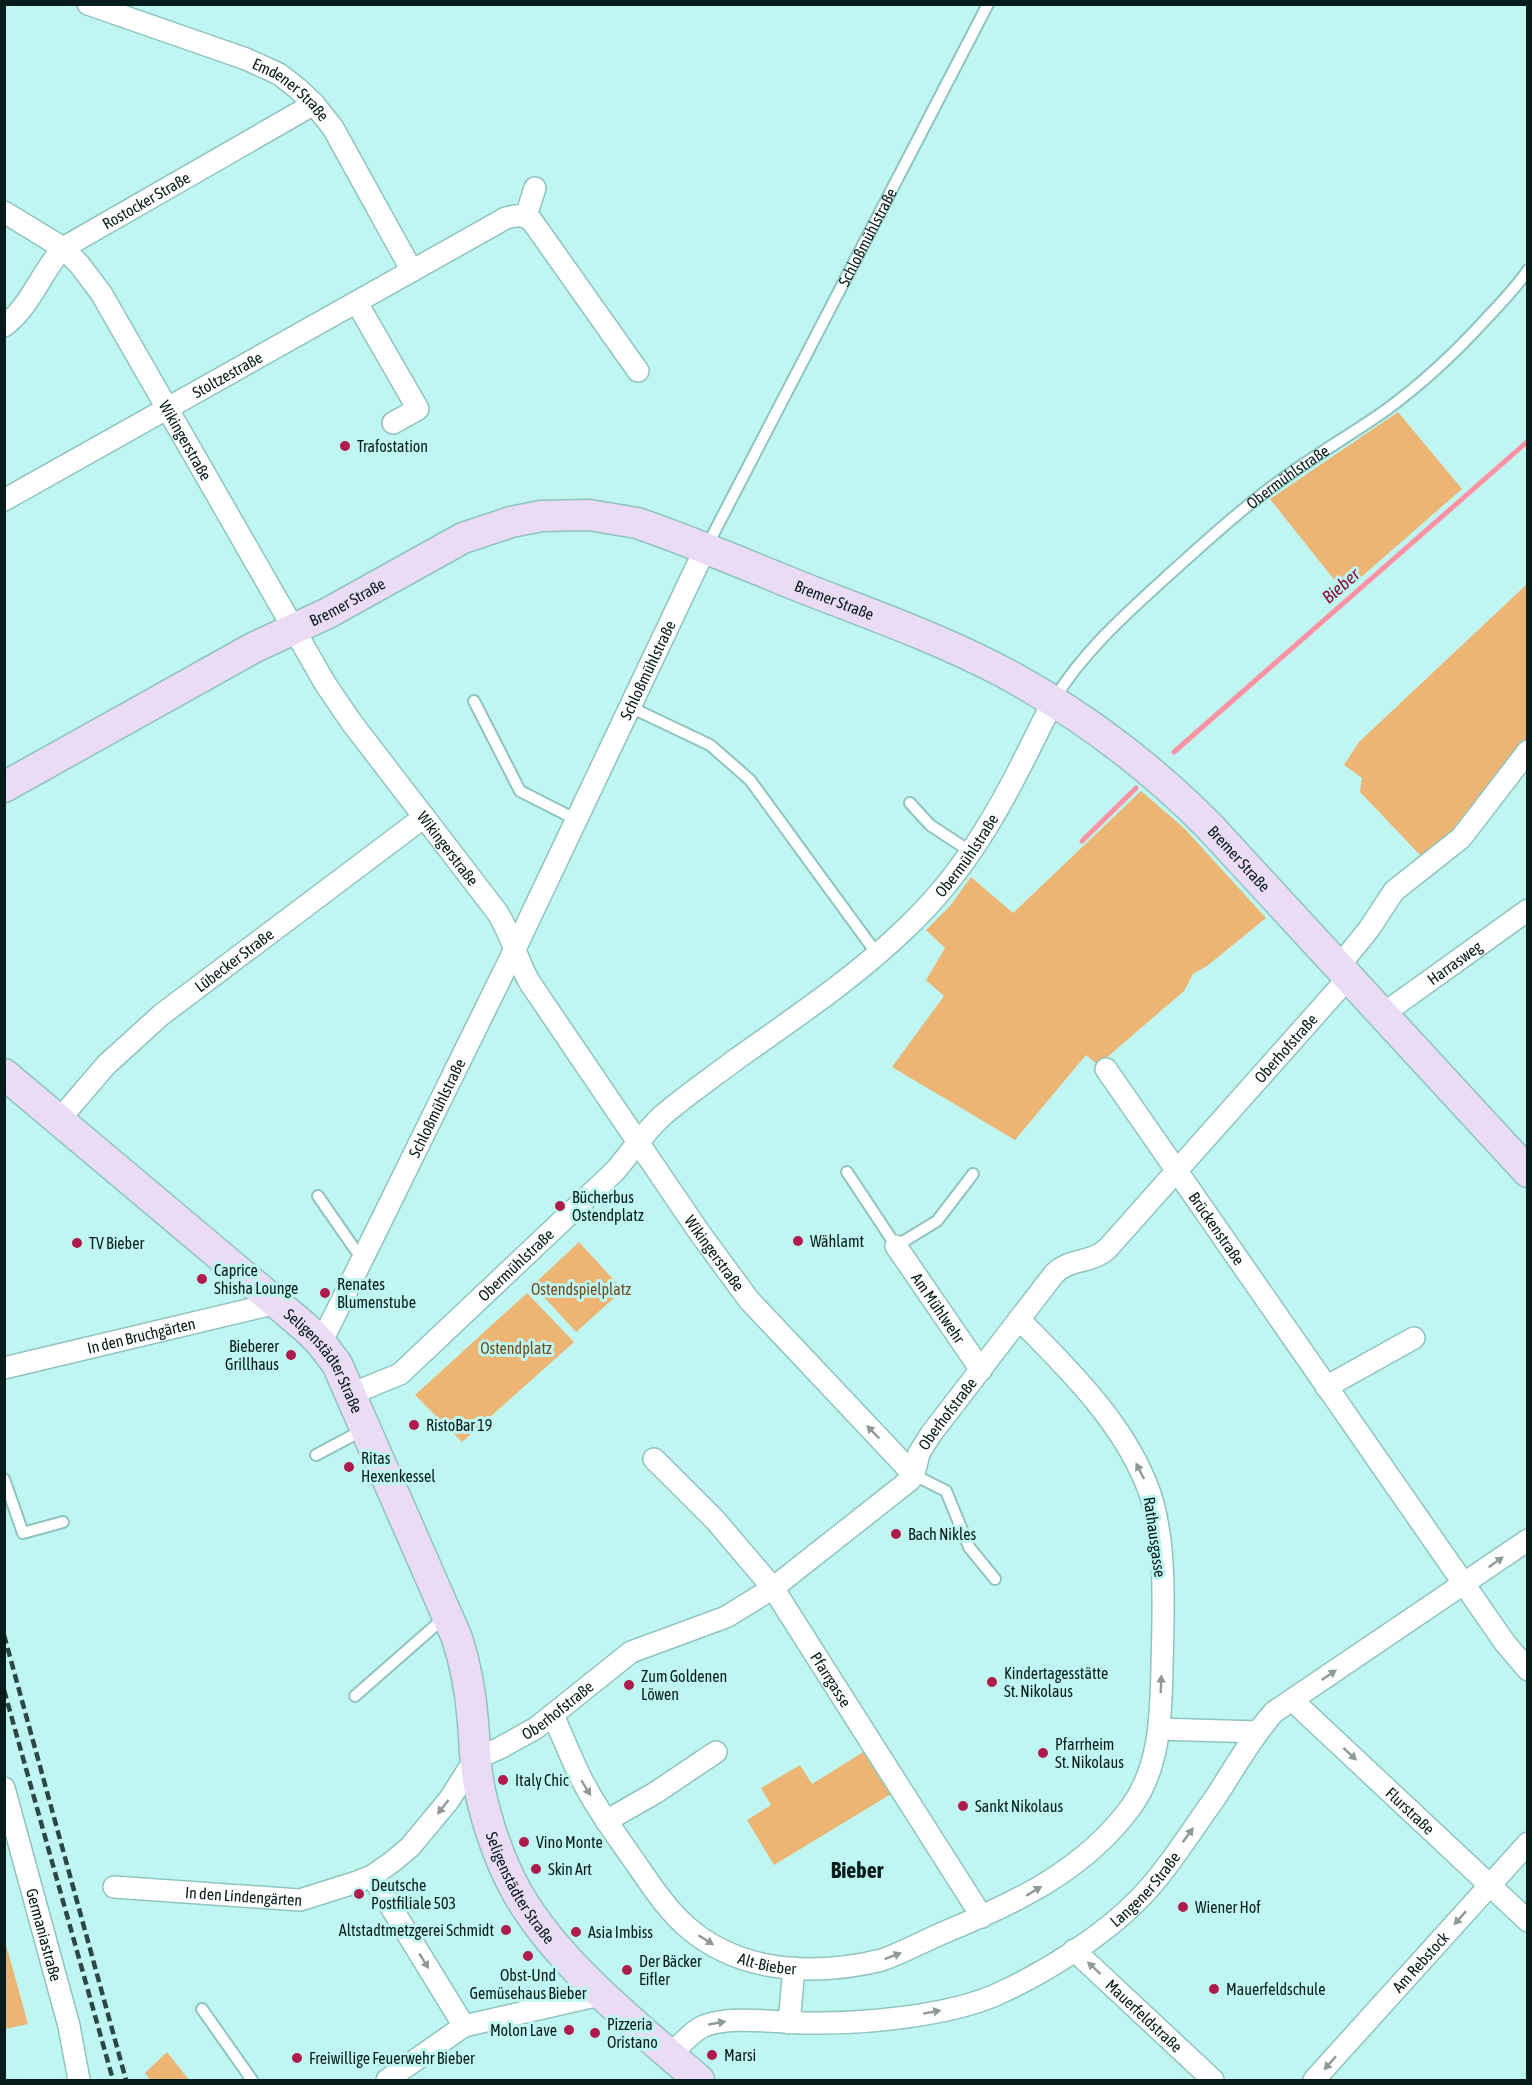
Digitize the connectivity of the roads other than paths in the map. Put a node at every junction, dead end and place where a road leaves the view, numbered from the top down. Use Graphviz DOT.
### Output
graph roads {
  1 [pos="88,4"];
  2 [pos="988,4"];
  3 [pos="314,104"];
  4 [pos="535,188"];
  5 [pos="4,212"];
  6 [pos="525,216"];
  7 [pos="63,248"];
  8 [pos="1527,270"];
  9 [pos="412,271"];
  10 [pos="357,303"];
  11 [pos="4,326"];
  12 [pos="638,371"];
  13 [pos="169,408"];
  14 [pos="393,423"];
  15 [pos="4,500"];
  16 [pos="705,549"];
  17 [pos="295,630"];
  18 [pos="474,701"];
  19 [pos="1053,701"];
  20 [pos="630,707"];
  21 [pos="1527,751"];
  22 [pos="4,787"];
  23 [pos="910,803"];
  24 [pos="424,817"];
  25 [pos="577,820"];
  26 [pos="971,852"];
  27 [pos="1527,910"];
  28 [pos="515,949"];
  29 [pos="877,954"];
  30 [pos="1344,972"];
  31 [pos="1383,1014"];
  32 [pos="1106,1069"];
  33 [pos="4,1074"];
  34 [pos="60,1120"];
  35 [pos="637,1142"];
  36 [pos="1176,1171"];
  37 [pos="847,1172"];
  38 [pos="1527,1172"];
  39 [pos="974,1174"];
  40 [pos="318,1196"];
  41 [pos="896,1245"];
  42 [pos="363,1258"];
  43 [pos="278,1303"];
  44 [pos="1019,1319"];
  45 [pos="1414,1338"];
  46 [pos="321,1343"];
  47 [pos="4,1368"];
  48 [pos="981,1370"];
  49 [pos="1326,1387"];
  50 [pos="351,1394"];
  51 [pos="366,1428"];
  52 [pos="315,1455"];
  53 [pos="654,1459"];
  54 [pos="914,1475"];
  55 [pos="4,1479"];
  56 [pos="63,1522"];
  57 [pos="1527,1540"];
  58 [pos="995,1580"];
  59 [pos="1464,1584"];
  60 [pos="773,1588"];
  61 [pos="447,1615"];
  62 [pos="1527,1670"];
  63 [pos="355,1695"];
  64 [pos="1292,1700"];
  65 [pos="553,1715"];
  66 [pos="1160,1729"];
  67 [pos="1258,1732"];
  68 [pos="716,1752"];
  69 [pos="476,1759"];
  70 [pos="4,1788"];
  71 [pos="606,1821"];
  72 [pos="1527,1843"];
  73 [pos="372,1876"];
  74 [pos="1489,1885"];
  75 [pos="114,1887"];
  76 [pos="982,1917"];
  77 [pos="1527,1921"];
  78 [pos="1074,1950"];
  79 [pos="794,1968"];
  80 [pos="604,1995"];
  81 [pos="202,2009"];
  82 [pos="789,2023"];
  83 [pos="464,2026"];
  84 [pos="670,2055"];
  85 [pos="79,2080"];
  86 [pos="252,2080"];
  87 [pos="387,2080"];
  88 [pos="699,2080"];
  89 [pos="1213,2080"];
  90 [pos="1314,2080"];
  1 -- 3 [label="street, Emdener Straße"];
  2 -- 16 [label="lane, Schloßmühlstraße"];
  3 -- 7 [label="street, Rostocker Straße"];
  3 -- 9 [label="street, Emdener Straße"];
  4 -- 6 [label="street"];
  5 -- 7 [label="street, Wikingerstraße"];
  6 -- 9 [label="street, Stoltzestraße"];
  6 -- 12 [label="street"];
  7 -- 11 [label="street, Rostocker Straße"];
  7 -- 13 [label="street, Wikingerstraße"];
  8 -- 19 [label="lane, Obermühlstraße"];
  9 -- 10 [label="street, Stoltzestraße"];
  10 -- 13 [label="street, Stoltzestraße"];
  10 -- 14 [label="street"];
  13 -- 15 [label="street, Stoltzestraße"];
  13 -- 17 [label="street, Wikingerstraße"];
  16 -- 17 [label="street, Bremer Straße"];
  16 -- 19 [label="street, Bremer Straße"];
  16 -- 20 [label="street, Schloßmühlstraße"];
  17 -- 22 [label="street, Bremer Straße"];
  17 -- 24 [label="street, Wikingerstraße"];
  18 -- 25 [label="lane"];
  19 -- 26 [label="street, Obermühlstraße"];
  19 -- 30 [label="street, Bremer Straße"];
  20 -- 25 [label="street, Schloßmühlstraße"];
  20 -- 29 [label="lane"];
  21 -- 30 [label="street, Oberhofstraße"];
  23 -- 26 [label="lane"];
  24 -- 28 [label="street, Wikingerstraße"];
  24 -- 34 [label="street, Lübecker Straße"];
  25 -- 28 [label="street, Schloßmühlstraße"];
  26 -- 29 [label="street, Obermühlstraße"];
  27 -- 31 [label="street, Harrasweg"];
  28 -- 35 [label="street, Wikingerstraße"];
  28 -- 42 [label="street, Schloßmühlstraße"];
  29 -- 35 [label="street, Obermühlstraße"];
  30 -- 31 [label="street, Bremer Straße"];
  30 -- 36 [label="street, Oberhofstraße"];
  31 -- 38 [label="street, Bremer Straße"];
  32 -- 36 [label="street, Brückenstraße"];
  33 -- 34 [label="street, Seligenstädter Straße"];
  34 -- 43 [label="street, Seligenstädter Straße"];
  35 -- 50 [label="street, Obermühlstraße"];
  54 -- 35 [label="street, Wikingerstraße, one-way"];
  36 -- 44 [label="street, Oberhofstraße"];
  36 -- 49 [label="street, Brückenstraße"];
  37 -- 41 [label="lane"];
  39 -- 41 [label="lane"];
  40 -- 42 [label="lane"];
  41 -- 48 [label="street, Am Mühlwehr"];
  42 -- 46 [label="street, Schloßmühlstraße"];
  43 -- 46 [label="street, Seligenstädter Straße"];
  43 -- 47 [label="street, In den Bruchgärten"];
  44 -- 48 [label="street, Oberhofstraße"];
  66 -- 44 [label="street, Rathausgasse, one-way"];
  45 -- 49 [label="street"];
  46 -- 50 [label="street, Seligenstädter Straße"];
  48 -- 54 [label="street, Oberhofstraße"];
  49 -- 59 [label="street, Brückenstraße"];
  50 -- 51 [label="street, Seligenstädter Straße"];
  51 -- 52 [label="lane"];
  51 -- 61 [label="street, Seligenstädter Straße"];
  53 -- 60 [label="street, Pfarrgasse"];
  54 -- 58 [label="lane"];
  54 -- 60 [label="street, Oberhofstraße"];
  55 -- 56 [label="lane"];
  59 -- 57 [label="street, Langener Straße, one-way"];
  59 -- 62 [label="street, Brückenstraße"];
  64 -- 59 [label="street, Langener Straße, one-way"];
  60 -- 65 [label="street, Oberhofstraße"];
  60 -- 76 [label="street, Pfarrgasse"];
  61 -- 63 [label="lane"];
  61 -- 69 [label="street, Seligenstädter Straße"];
  64 -- 67 [label="street, Langener Straße"];
  64 -- 74 [label="street, Flurstraße, one-way"];
  65 -- 69 [label="street, Oberhofstraße"];
  65 -- 71 [label="street, Alt-Bieber, one-way"];
  66 -- 67 [label="street"];
  76 -- 66 [label="street, Rathausgasse, one-way"];
  78 -- 67 [label="street, Langener Straße, one-way"];
  68 -- 71 [label="street"];
  69 -- 73 [label="street, one-way"];
  69 -- 80 [label="street, Seligenstädter Straße"];
  70 -- 85 [label="street, Germaniastraße"];
  71 -- 79 [label="street, Alt-Bieber, one-way"];
  72 -- 74 [label="street, Am Rebstock"];
  73 -- 75 [label="street, In den Lindengärten"];
  73 -- 83 [label="street, one-way"];
  74 -- 77 [label="street, Flurstraße"];
  74 -- 90 [label="street, Am Rebstock, one-way"];
  79 -- 76 [label="street, Alt-Bieber, one-way"];
  82 -- 78 [label="street, Langener Straße, one-way"];
  89 -- 78 [label="street, Mauerfeldstraße, one-way"];
  79 -- 82 [label="street"];
  80 -- 83 [label="street"];
  80 -- 84 [label="street, Seligenstädter Straße"];
  81 -- 86 [label="lane"];
  84 -- 82 [label="street, Langener Straße, one-way"];
  83 -- 87 [label="street"];
  84 -- 88 [label="street, Seligenstädter Straße"];
}
